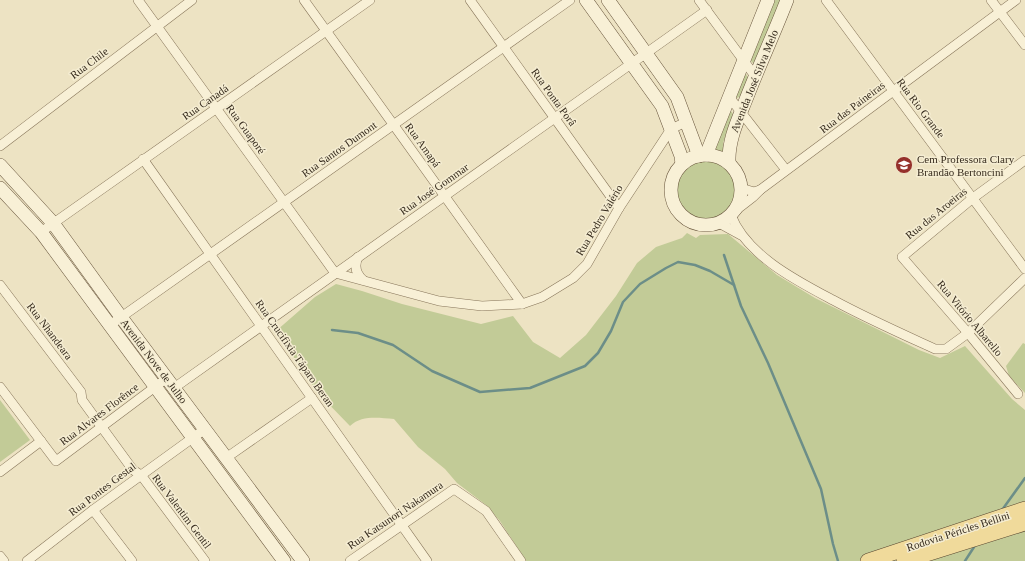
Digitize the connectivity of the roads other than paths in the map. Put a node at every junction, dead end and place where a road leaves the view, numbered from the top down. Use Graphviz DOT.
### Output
graph roads {
  1 [pos="138,0"];
  2 [pos="192,0"];
  3 [pos="304,0"];
  4 [pos="370,0"];
  5 [pos="470,0"];
  6 [pos="570,0"];
  7 [pos="586,0"];
  8 [pos="608,0"];
  9 [pos="700,0"];
  10 [pos="768,0"];
  11 [pos="826,0"];
  12 [pos="991,0"];
  13 [pos="1016,0"];
  14 [pos="787,1"];
  15 [pos="707,10"];
  16 [pos="1000,12"];
  17 [pos="157,26"];
  18 [pos="326,31"];
  19 [pos="1025,45"];
  20 [pos="504,47"];
  21 [pos="646,54"];
  22 [pos="744,61"];
  23 [pos="631,64"];
  24 [pos="755,76"];
  25 [pos="893,91"];
  26 [pos="730,98"];
  27 [pos="216,108"];
  28 [pos="741,112"];
  29 [pos="555,118"];
  30 [pos="686,122"];
  31 [pos="394,125"];
  32 [pos="670,129"];
  33 [pos="0,146"];
  34 [pos="703,155"];
  35 [pos="143,159"];
  36 [pos="1025,160"];
  37 [pos="729,163"];
  38 [pos="682,164"];
  39 [pos="0,165"];
  40 [pos="786,170"];
  41 [pos="0,188"];
  42 [pos="741,188"];
  43 [pos="760,190"];
  44 [pos="445,196"];
  45 [pos="973,198"];
  46 [pos="284,202"];
  47 [pos="619,208"];
  48 [pos="733,213"];
  49 [pos="53,223"];
  50 [pos="719,224"];
  51 [pos="41,232"];
  52 [pos="742,236"];
  53 [pos="210,254"];
  54 [pos="358,257"];
  55 [pos="902,257"];
  56 [pos="1025,269"];
  57 [pos="335,273"];
  58 [pos="1025,278"];
  59 [pos="363,280"];
  60 [pos="0,285"];
  61 [pos="522,304"];
  62 [pos="121,317"];
  63 [pos="110,325"];
  64 [pos="261,326"];
  65 [pos="968,333"];
  66 [pos="170,383"];
  67 [pos="0,386"];
  68 [pos="155,386"];
  69 [pos="1018,394"];
  70 [pos="312,398"];
  71 [pos="102,426"];
  72 [pos="205,429"];
  73 [pos="193,437"];
  74 [pos="41,441"];
  75 [pos="226,458"];
  76 [pos="0,472"];
  77 [pos="141,475"];
  78 [pos="1025,509"];
  79 [pos="93,510"];
  80 [pos="402,525"];
  81 [pos="1018,525"];
  82 [pos="0,556"];
  83 [pos="202,560"];
  84 [pos="4,561"];
  85 [pos="27,561"];
  86 [pos="132,561"];
  87 [pos="284,561"];
  88 [pos="303,561"];
  89 [pos="350,561"];
  90 [pos="428,561"];
  91 [pos="521,561"];
  92 [pos="868,561"];
  93 [pos="904,561"];
  1 -- 17 [label="street, Rua Guaporé"];
  2 -- 17 [label="street, Rua Chile"];
  3 -- 18 [label="street, Rua Amapá"];
  4 -- 18 [label="street, Rua Canadá"];
  5 -- 20 [label="street, Rua Ponta Porâ"];
  6 -- 20 [label="street, Rua Santos Dumont"];
  7 -- 23 [label="street"];
  8 -- 21 [label="street"];
  9 -- 15 [label="street"];
  10 -- 22 [label="street, Avenida José Silva Melo"];
  11 -- 25 [label="street, Rua Rio Grande"];
  12 -- 16 [label="street"];
  13 -- 16 [label="street, Rua das Paineiras"];
  14 -- 24 [label="street, Avenida José Silva Melo"];
  15 -- 21 [label="street, Rua José Gommar"];
  15 -- 22 [label="street"];
  16 -- 19 [label="street"];
  16 -- 25 [label="street, Rua das Paineiras"];
  17 -- 27 [label="street, Rua Guaporé"];
  17 -- 33 [label="street, Rua Chile"];
  18 -- 27 [label="street, Rua Canadá"];
  18 -- 31 [label="street, Rua Amapá"];
  20 -- 29 [label="street, Rua Ponta Porâ"];
  20 -- 31 [label="street, Rua Santos Dumont"];
  21 -- 23 [label="street, Rua José Gommar"];
  21 -- 30 [label="street"];
  22 -- 24 [label="street"];
  22 -- 26 [label="street, Avenida José Silva Melo"];
  23 -- 29 [label="street, Rua José Gommar"];
  23 -- 32 [label="street"];
  24 -- 28 [label="street, Avenida José Silva Melo"];
  25 -- 40 [label="street, Rua das Paineiras"];
  25 -- 45 [label="street, Rua Rio Grande"];
  26 -- 28 [label="street"];
  26 -- 34 [label="street, Avenida José Silva Melo"];
  27 -- 35 [label="street, Rua Canadá"];
  27 -- 46 [label="street, Rua Guaporé"];
  28 -- 37 [label="street, Avenida José Silva Melo"];
  28 -- 40 [label="street"];
  29 -- 44 [label="street, Rua José Gommar"];
  29 -- 47 [label="street, Rua Ponta Porâ"];
  30 -- 32 [label="street"];
  30 -- 34 [label="street"];
  31 -- 44 [label="street, Rua Amapá"];
  31 -- 46 [label="street, Rua Santos Dumont"];
  32 -- 38 [label="street"];
  32 -- 47 [label="street, Rua Pedro Valério"];
  34 -- 37 [label="street"];
  34 -- 38 [label="street"];
  35 -- 49 [label="street, Rua Canadá"];
  35 -- 53 [label="street, Rua Crucifixia Táparo Beran"];
  36 -- 45 [label="street, Rua das Aroeiras"];
  37 -- 42 [label="street"];
  38 -- 50 [label="street"];
  39 -- 49 [label="street, Avenida Nove de Julho"];
  40 -- 43 [label="street, Rua das Paineiras"];
  41 -- 51 [label="street, Avenida Nove de Julho"];
  42 -- 43 [label="street"];
  42 -- 48 [label="street"];
  43 -- 48 [label="street, Rua das Paineiras"];
  44 -- 54 [label="street, Rua José Gommar"];
  44 -- 61 [label="street, Rua Amapá"];
  45 -- 55 [label="street, Rua das Aroeiras"];
  45 -- 56 [label="street, Rua Rio Grande"];
  46 -- 53 [label="street, Rua Santos Dumont"];
  46 -- 57 [label="street, Rua Guaporé"];
  47 -- 61 [label="street, Rua Pedro Valério"];
  48 -- 50 [label="street"];
  48 -- 52 [label="street"];
  49 -- 51 [label="street, Rua Canadá"];
  49 -- 62 [label="street, Avenida Nove de Julho"];
  50 -- 52 [label="street"];
  51 -- 63 [label="street, Avenida Nove de Julho"];
  52 -- 65 [label="street"];
  53 -- 62 [label="street, Rua Santos Dumont"];
  53 -- 64 [label="street, Rua Crucifixia Táparo Beran"];
  54 -- 57 [label="street, Rua José Gommar"];
  54 -- 59 [label="street"];
  55 -- 65 [label="street, Rua Vitório Albarello"];
  57 -- 59 [label="street, Rua Pedro Valério"];
  57 -- 64 [label="street, Rua José Gommar"];
  58 -- 65 [label="street"];
  59 -- 61 [label="street, Rua Pedro Valério"];
  60 -- 71 [label="street, Rua Nhandeara"];
  62 -- 63 [label="street, Rua Santos Dumont"];
  62 -- 66 [label="street, Avenida Nove de Julho"];
  63 -- 68 [label="street, Avenida Nove de Julho"];
  64 -- 66 [label="street, Rua José Gommar"];
  64 -- 70 [label="street, Rua Crucifixia Táparo Beran"];
  65 -- 69 [label="street, Rua Vitório Albarello"];
  66 -- 68 [label="street, Rua Alvares Florênce"];
  66 -- 72 [label="street, Avenida Nove de Julho"];
  67 -- 74 [label="street"];
  68 -- 71 [label="street, Rua Alvares Florênce"];
  68 -- 73 [label="street, Avenida Nove de Julho"];
  70 -- 75 [label="street"];
  70 -- 80 [label="street, Rua Crucifixia Táparo Beran"];
  71 -- 74 [label="street, Rua Alvares Florênce"];
  71 -- 77 [label="street, Rua Valentim Gentil"];
  72 -- 73 [label="street, Rua Pontes Gestal"];
  72 -- 75 [label="street, Avenida Nove de Julho"];
  73 -- 77 [label="street, Rua Pontes Gestal"];
  73 -- 87 [label="street, Avenida Nove de Julho"];
  74 -- 76 [label="street"];
  75 -- 88 [label="street, Avenida Nove de Julho"];
  77 -- 79 [label="street, Rua Pontes Gestal"];
  77 -- 83 [label="street, Rua Valentim Gentil"];
  78 -- 92 [label="main road, Rodovia Péricles Bellini"];
  79 -- 85 [label="street, Rua Pontes Gestal"];
  79 -- 86 [label="street"];
  80 -- 89 [label="street, Rua Katsunori Nakamura"];
  80 -- 90 [label="street, Rua Crucifixia Táparo Beran"];
  80 -- 91 [label="street, Rua Katsunori Nakamura"];
  81 -- 93 [label="main road, Rodovia Péricles Bellini"];
  82 -- 84 [label="street"];
}
